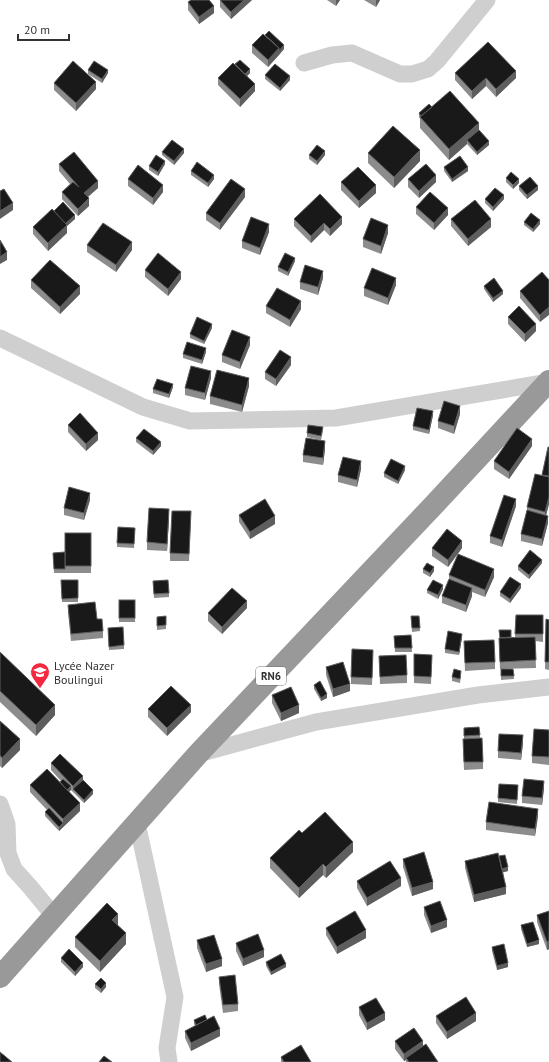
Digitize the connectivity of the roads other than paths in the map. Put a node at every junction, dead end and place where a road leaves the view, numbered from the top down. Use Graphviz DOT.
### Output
graph roads {
  1 [pos="487,0"];
  2 [pos="304,62"];
  3 [pos="0,338"];
  4 [pos="549,382"];
  5 [pos="549,688"];
  6 [pos="198,754"];
  7 [pos="0,804"];
  8 [pos="137,823"];
  9 [pos="54,916"];
  10 [pos="0,977"];
  11 [pos="169,1062"];
  1 -- 2 [label="street"];
  3 -- 4 [label="street"];
  4 -- 6 [label="highway, RN6"];
  5 -- 6 [label="street"];
  6 -- 8 [label="highway, RN6"];
  7 -- 9 [label="street"];
  8 -- 9 [label="highway, RN6"];
  8 -- 11 [label="street"];
  9 -- 10 [label="highway, RN6"];
}
